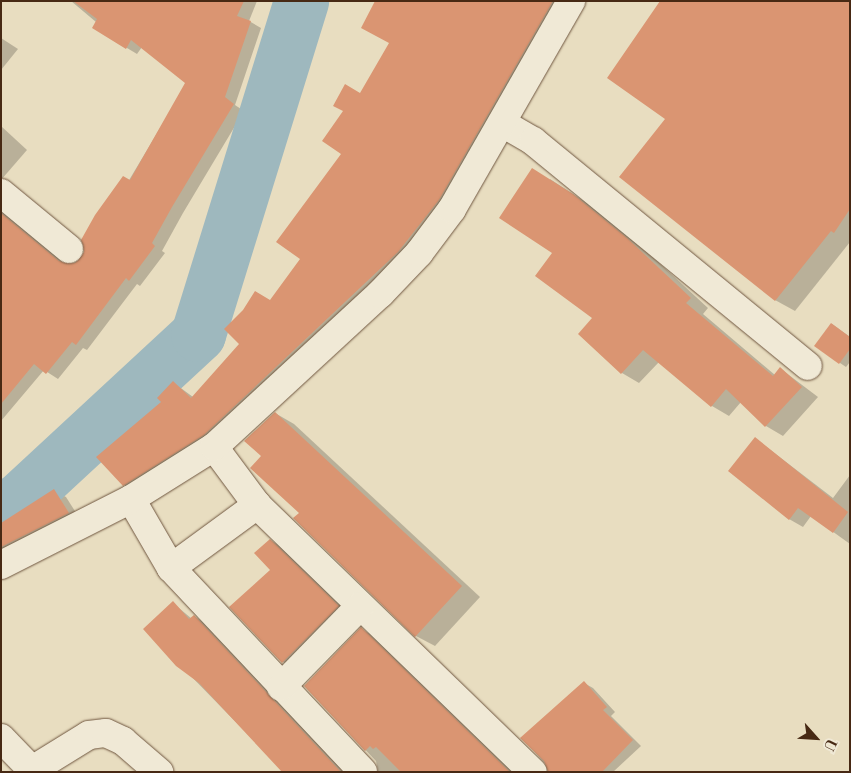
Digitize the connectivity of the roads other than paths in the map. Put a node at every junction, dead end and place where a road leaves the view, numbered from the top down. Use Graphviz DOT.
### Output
graph roads {
  1 [pos="571,1"];
  2 [pos="517,132"];
  3 [pos="1,193"];
  4 [pos="70,249"];
  5 [pos="808,366"];
  6 [pos="214,446"];
  7 [pos="243,487"];
  8 [pos="130,499"];
  9 [pos="157,546"];
  10 [pos="1,565"];
  11 [pos="360,606"];
  12 [pos="281,687"];
  13 [pos="1,738"];
  14 [pos="30,770"];
  15 [pos="159,772"];
  16 [pos="364,772"];
  17 [pos="533,772"];
  1 -- 2 [label="street"];
  2 -- 5 [label="street"];
  2 -- 6 [label="street"];
  3 -- 4 [label="street"];
  6 -- 7 [label="street"];
  6 -- 8 [label="street"];
  7 -- 9 [label="street"];
  7 -- 11 [label="street"];
  8 -- 9 [label="street"];
  8 -- 10 [label="street"];
  9 -- 12 [label="street"];
  11 -- 12 [label="street"];
  11 -- 17 [label="street"];
  12 -- 16 [label="street"];
  13 -- 14 [label="street"];
  14 -- 15 [label="street"];
}
